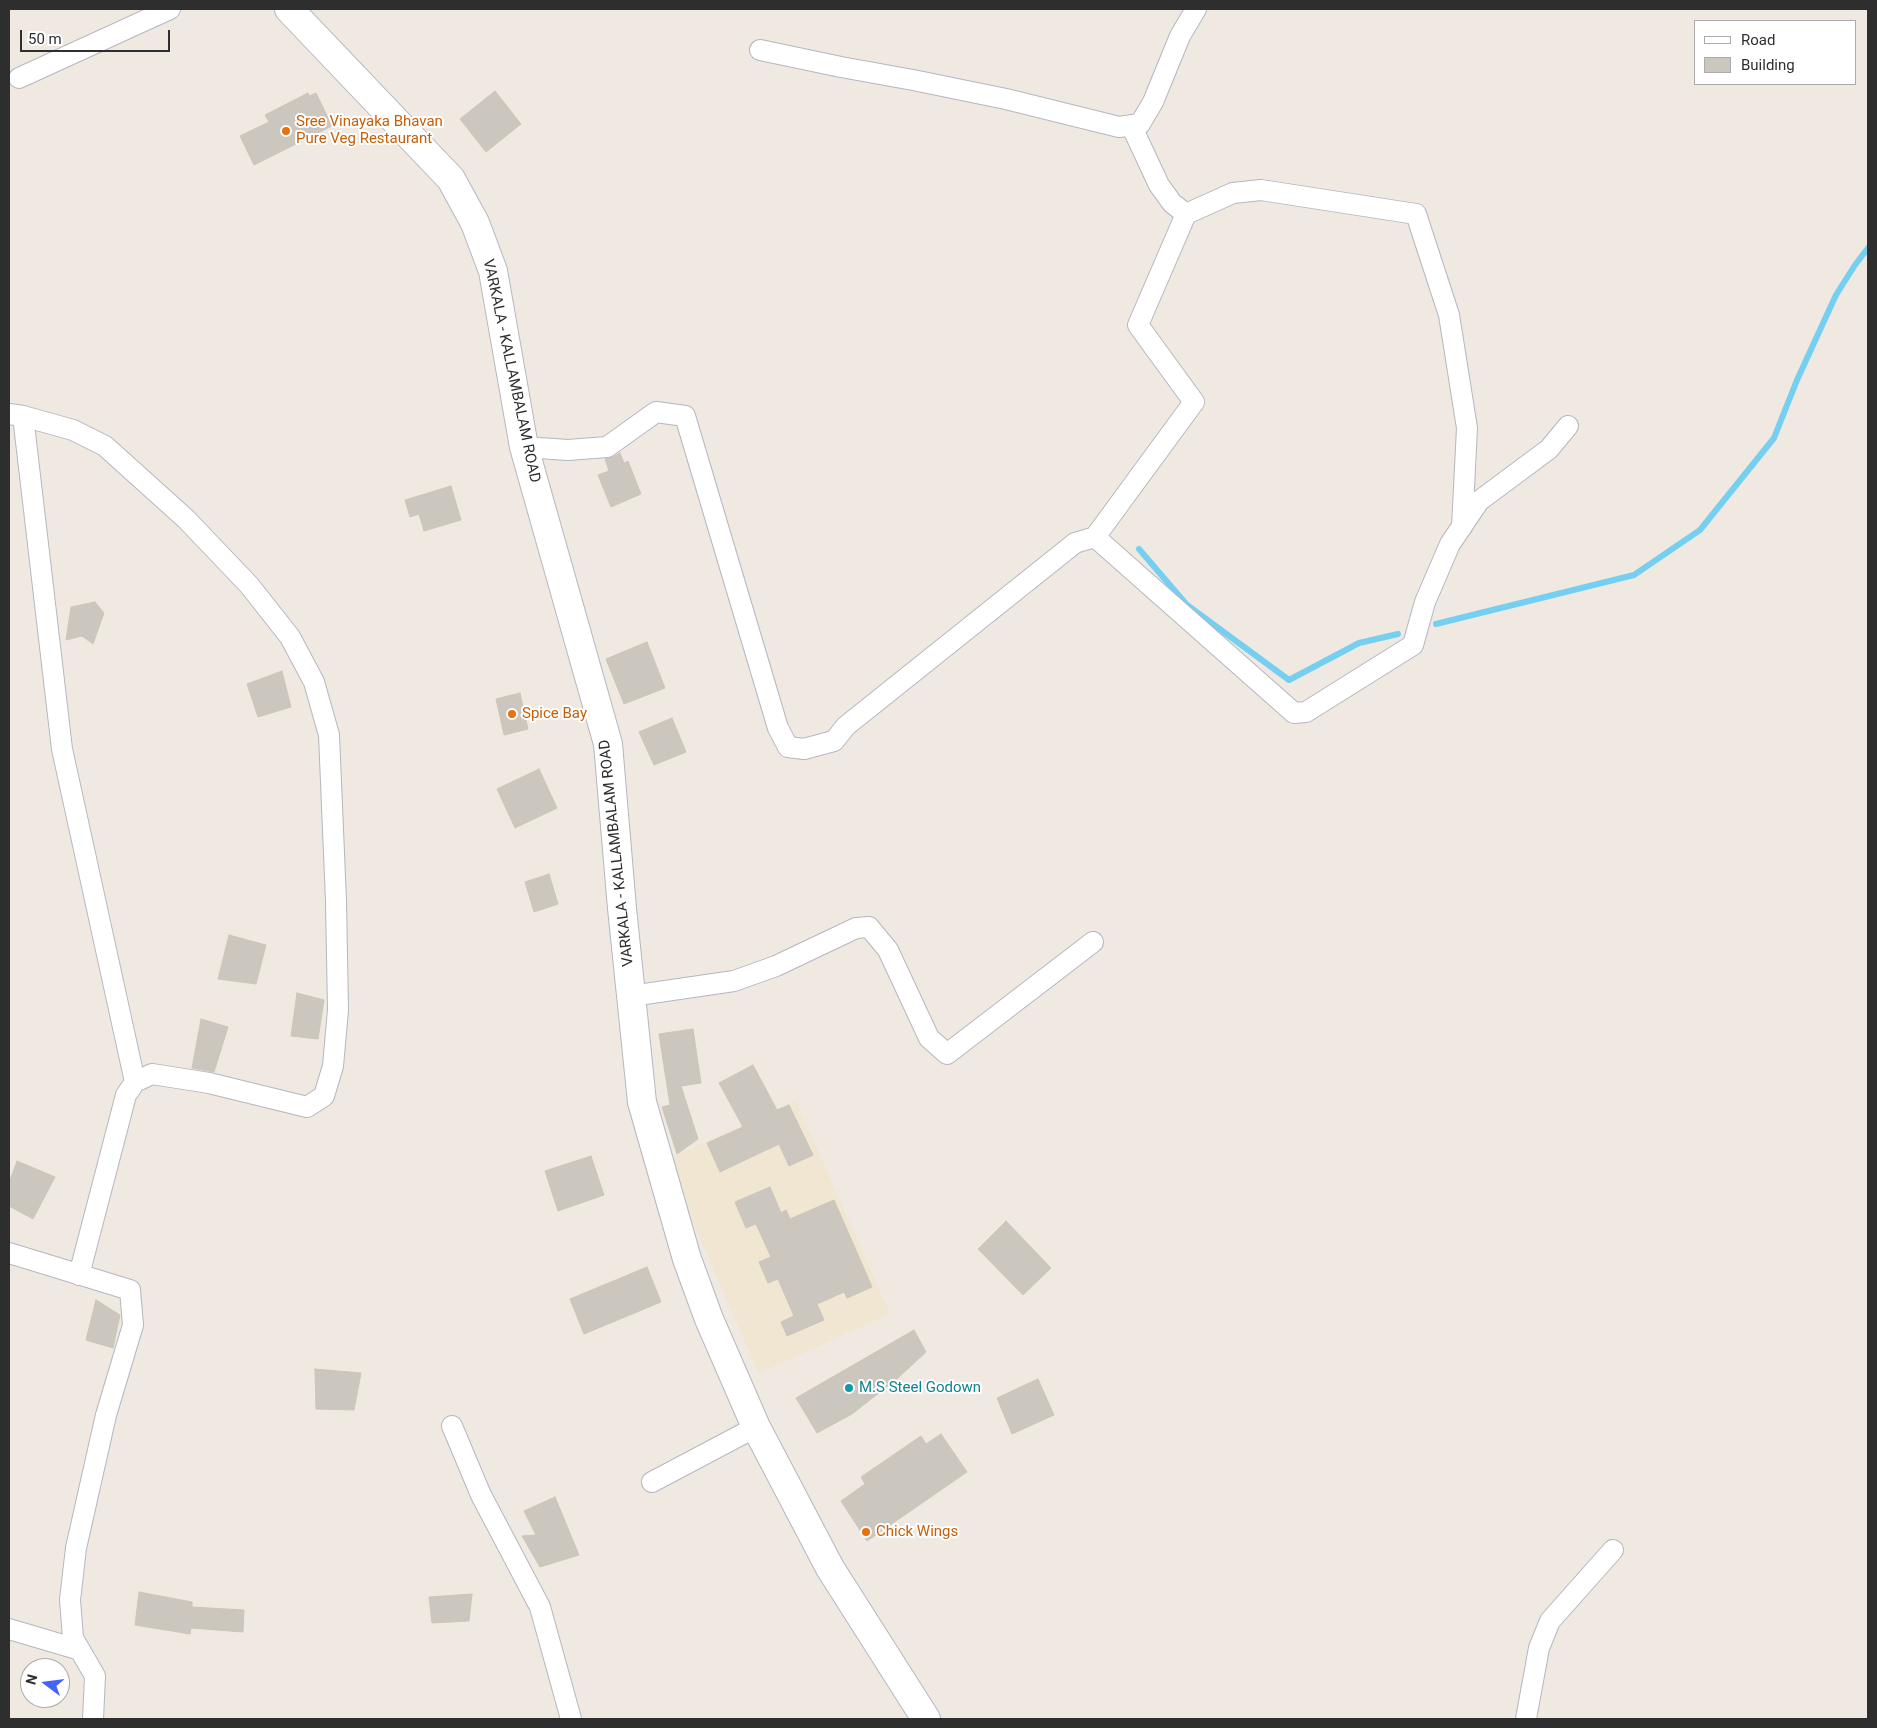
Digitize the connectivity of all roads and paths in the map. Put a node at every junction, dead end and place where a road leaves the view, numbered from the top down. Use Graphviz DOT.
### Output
graph roads {
  1 [pos="170,9"];
  2 [pos="289,9"];
  3 [pos="1196,9"];
  4 [pos="760,50"];
  5 [pos="18,78"];
  6 [pos="1131,125"];
  7 [pos="1186,214"];
  8 [pos="16,415"];
  9 [pos="1568,426"];
  10 [pos="524,447"];
  11 [pos="1462,527"];
  12 [pos="1096,537"];
  13 [pos="1092,942"];
  14 [pos="631,996"];
  15 [pos="135,1082"];
  16 [pos="9,1253"];
  17 [pos="79,1275"];
  18 [pos="452,1426"];
  19 [pos="756,1427"];
  20 [pos="652,1482"];
  21 [pos="1613,1550"];
  22 [pos="9,1630"];
  23 [pos="80,1650"];
  24 [pos="93,1719"];
  25 [pos="571,1719"];
  26 [pos="926,1719"];
  27 [pos="1526,1719"];
  1 -- 5 [label="street"];
  2 -- 10 [label="main road, VARKALA - KALLAMBALAM ROAD"];
  3 -- 6 [label="street"];
  4 -- 6 [label="street"];
  6 -- 7 [label="street"];
  7 -- 11 [label="street"];
  7 -- 12 [label="street"];
  8 -- 15 [label="street"];
  8 -- 15 [label="street"];
  9 -- 11 [label="street"];
  10 -- 12 [label="street"];
  10 -- 14 [label="main road, VARKALA - KALLAMBALAM ROAD"];
  11 -- 12 [label="street"];
  13 -- 14 [label="street"];
  14 -- 19 [label="main road, VARKALA - KALLAMBALAM ROAD"];
  15 -- 17 [label="street"];
  16 -- 17 [label="street"];
  17 -- 23 [label="street"];
  18 -- 25 [label="street"];
  19 -- 20 [label="street"];
  19 -- 26 [label="main road, VARKALA - KALLAMBALAM ROAD"];
  21 -- 27 [label="street"];
  22 -- 23 [label="street"];
  23 -- 24 [label="street"];
}
